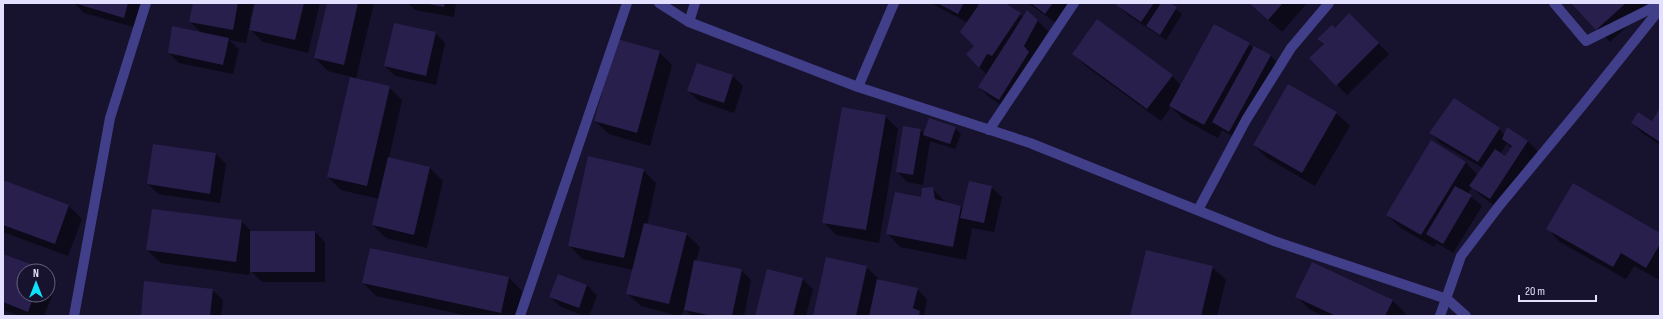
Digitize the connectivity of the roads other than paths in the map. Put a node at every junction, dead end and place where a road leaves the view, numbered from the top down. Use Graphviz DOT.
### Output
graph roads {
  1 [pos="146,3"];
  2 [pos="627,3"];
  3 [pos="659,3"];
  4 [pos="695,3"];
  5 [pos="894,3"];
  6 [pos="1074,3"];
  7 [pos="1329,3"];
  8 [pos="1554,3"];
  9 [pos="1660,4"];
  10 [pos="1660,9"];
  11 [pos="690,22"];
  12 [pos="858,87"];
  13 [pos="989,130"];
  14 [pos="1198,210"];
  15 [pos="1447,299"];
  16 [pos="74,316"];
  17 [pos="520,316"];
  18 [pos="1440,316"];
  19 [pos="1466,316"];
  1 -- 16 [label="street"];
  2 -- 17 [label="street"];
  3 -- 11 [label="street"];
  4 -- 11 [label="street"];
  5 -- 12 [label="street"];
  6 -- 13 [label="street"];
  7 -- 14 [label="street"];
  8 -- 9 [label="street"];
  10 -- 15 [label="street"];
  11 -- 12 [label="street"];
  12 -- 13 [label="street"];
  13 -- 14 [label="street"];
  14 -- 15 [label="street"];
  15 -- 18 [label="street"];
  15 -- 19 [label="street"];
}
